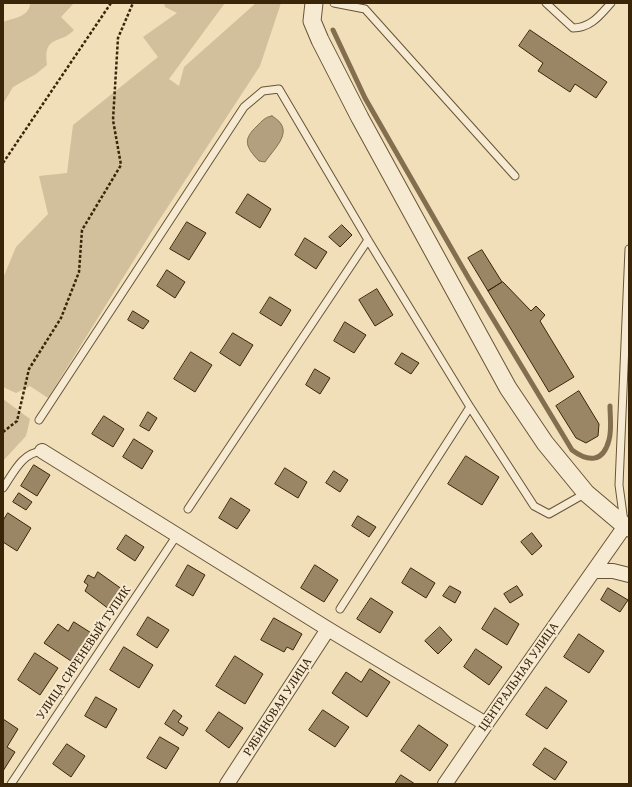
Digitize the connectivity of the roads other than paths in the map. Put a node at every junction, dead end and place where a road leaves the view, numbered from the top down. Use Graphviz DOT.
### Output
graph roads {
  1 [pos="314,3"];
  2 [pos="334,3"];
  3 [pos="546,3"];
  4 [pos="612,3"];
  5 [pos="515,176"];
  6 [pos="368,240"];
  7 [pos="629,249"];
  8 [pos="470,407"];
  9 [pos="39,420"];
  10 [pos="42,451"];
  11 [pos="3,488"];
  12 [pos="586,493"];
  13 [pos="188,509"];
  14 [pos="627,520"];
  15 [pos="177,535"];
  16 [pos="594,571"];
  17 [pos="629,575"];
  18 [pos="340,609"];
  19 [pos="328,629"];
  20 [pos="486,724"];
  21 [pos="11,784"];
  22 [pos="227,784"];
  23 [pos="445,784"];
  1 -- 12 [label="street"];
  2 -- 5 [label="lane"];
  3 -- 4 [label="lane"];
  6 -- 8 [label="lane"];
  6 -- 9 [label="lane"];
  6 -- 13 [label="lane"];
  7 -- 14 [label="lane"];
  8 -- 12 [label="lane"];
  8 -- 18 [label="lane"];
  10 -- 11 [label="lane"];
  10 -- 15 [label="street"];
  12 -- 14 [label="street"];
  14 -- 16 [label="street, ЦЕНТРАЛЬНАЯ УЛИЦА"];
  15 -- 19 [label="street"];
  15 -- 21 [label="lane, УЛИЦА СИРЕНЕВЫЙ ТУПИК"];
  16 -- 17 [label="street"];
  16 -- 20 [label="street, ЦЕНТРАЛЬНАЯ УЛИЦА"];
  19 -- 20 [label="street"];
  19 -- 22 [label="street, РЯБИНОВАЯ УЛИЦА"];
  20 -- 23 [label="street, ЦЕНТРАЛЬНАЯ УЛИЦА"];
}
